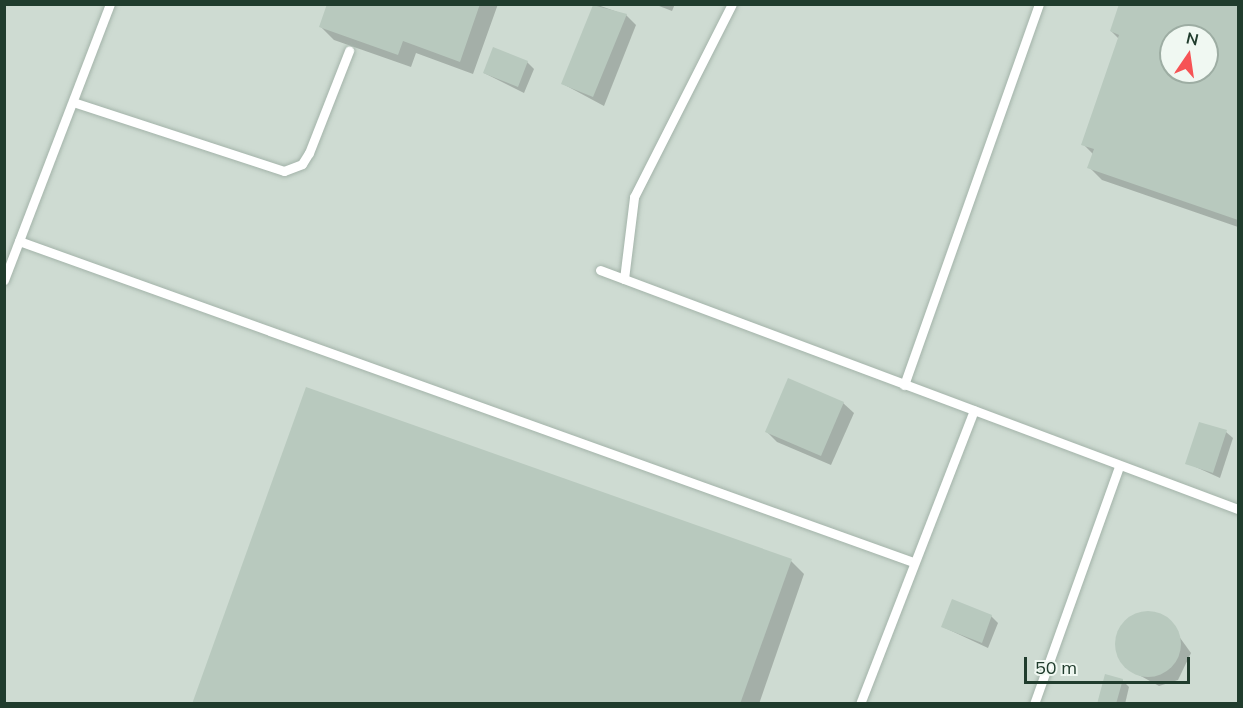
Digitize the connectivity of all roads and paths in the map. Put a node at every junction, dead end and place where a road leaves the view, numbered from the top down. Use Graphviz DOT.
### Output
graph roads {
  1 [pos="110,4"];
  2 [pos="732,4"];
  3 [pos="1039,4"];
  4 [pos="349,51"];
  5 [pos="74,102"];
  6 [pos="19,241"];
  7 [pos="600,270"];
  8 [pos="624,279"];
  9 [pos="4,280"];
  10 [pos="904,385"];
  11 [pos="974,410"];
  12 [pos="1119,467"];
  13 [pos="1239,509"];
  14 [pos="913,562"];
  15 [pos="860,704"];
  16 [pos="1034,704"];
  1 -- 5 [label="lane"];
  2 -- 8 [label="lane"];
  3 -- 10 [label="lane"];
  4 -- 5 [label="lane"];
  5 -- 6 [label="lane"];
  6 -- 9 [label="lane"];
  6 -- 14 [label="lane"];
  7 -- 8 [label="lane"];
  8 -- 10 [label="lane"];
  10 -- 11 [label="lane"];
  11 -- 12 [label="lane"];
  11 -- 14 [label="lane"];
  12 -- 13 [label="lane"];
  12 -- 16 [label="lane"];
  14 -- 15 [label="lane"];
}
